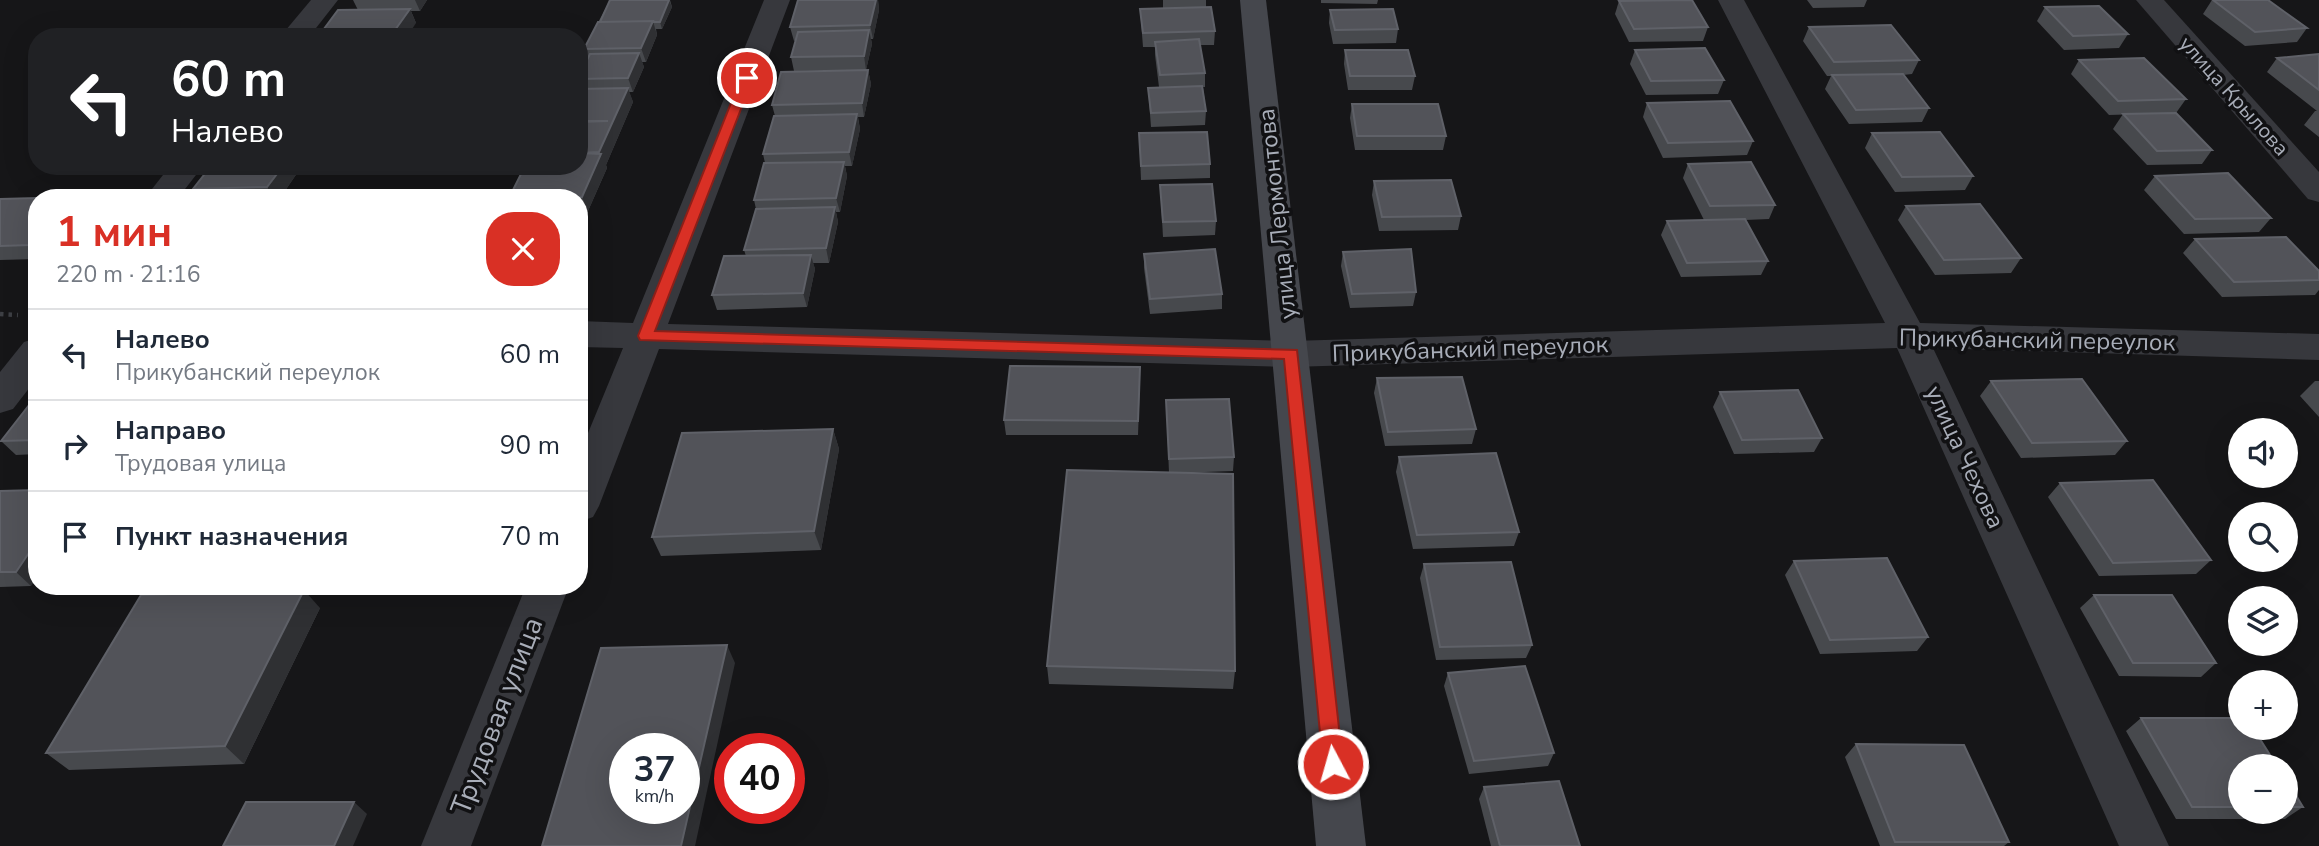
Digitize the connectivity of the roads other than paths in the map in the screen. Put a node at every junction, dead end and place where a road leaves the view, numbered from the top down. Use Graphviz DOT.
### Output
graph roads {
  1 [pos="324,0"];
  2 [pos="777,0"];
  3 [pos="1253,0"];
  4 [pos="1731,0"];
  5 [pos="2149,0"];
  6 [pos="301,28"];
  7 [pos="180,175"];
  8 [pos="168,189"];
  9 [pos="2319,192"];
  10 [pos="588,334"];
  11 [pos="1909,335"];
  12 [pos="646,336"];
  13 [pos="2319,347"];
  14 [pos="1291,354"];
  15 [pos="28,363"];
  16 [pos="0,399"];
  17 [pos="588,483"];
  18 [pos="544,595"];
  19 [pos="446,846"];
  20 [pos="1341,846"];
  21 [pos="2144,846"];
  1 -- 6 [label="street"];
  2 -- 12 [label="street"];
  3 -- 14 [label="street, улица Лермонтова"];
  4 -- 11 [label="street, улица Чехова"];
  5 -- 9 [label="street, улица Крылова"];
  7 -- 8 [label="street"];
  10 -- 12 [label="street, Прикубанский переулок"];
  11 -- 13 [label="street, Прикубанский переулок"];
  11 -- 14 [label="street, Прикубанский переулок"];
  11 -- 21 [label="street, улица Чехова"];
  12 -- 14 [label="street, Прикубанский переулок"];
  12 -- 17 [label="street"];
  14 -- 20 [label="street, улица Лермонтова"];
  15 -- 16 [label="street"];
  18 -- 19 [label="street, Трудовая улица"];
}
